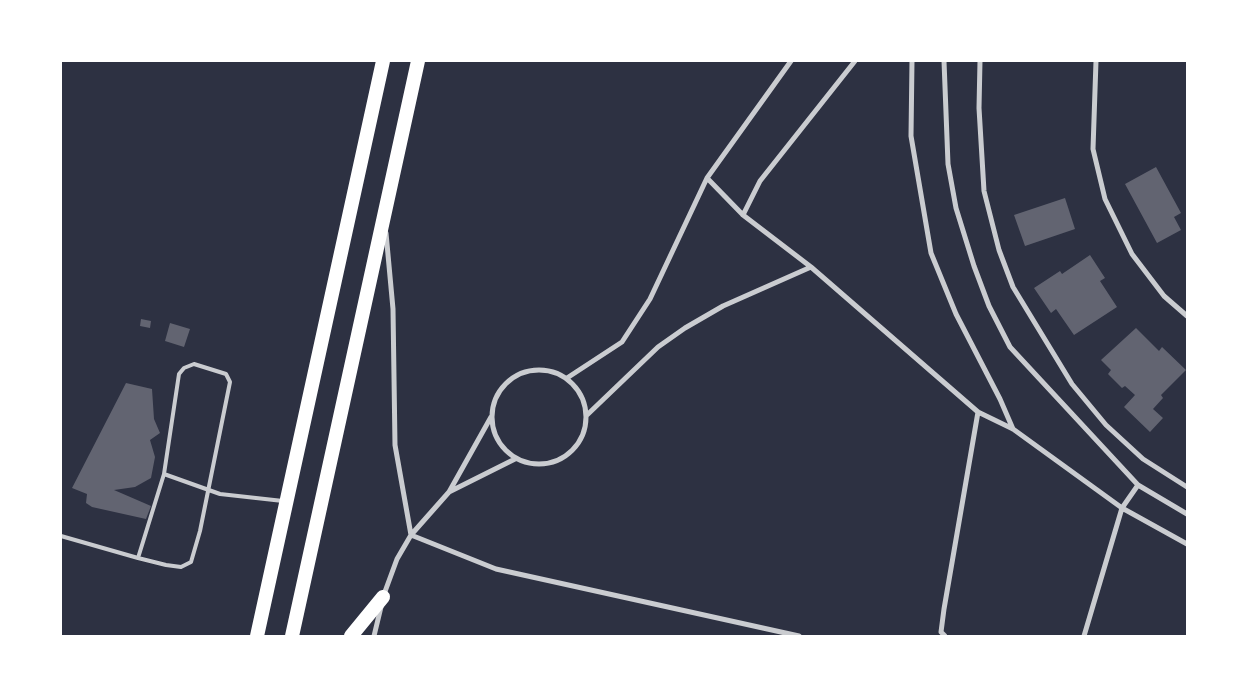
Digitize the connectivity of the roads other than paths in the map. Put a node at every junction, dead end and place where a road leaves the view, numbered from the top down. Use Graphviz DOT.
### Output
graph roads {
  1 [pos="383,61"];
  2 [pos="418,61"];
  3 [pos="791,61"];
  4 [pos="855,61"];
  5 [pos="912,61"];
  6 [pos="944,61"];
  7 [pos="980,61"];
  8 [pos="1096,61"];
  9 [pos="708,178"];
  10 [pos="384,215"];
  11 [pos="743,215"];
  12 [pos="811,267"];
  13 [pos="1187,316"];
  14 [pos="567,378"];
  15 [pos="978,412"];
  16 [pos="587,415"];
  17 [pos="491,416"];
  18 [pos="1013,429"];
  19 [pos="515,459"];
  20 [pos="164,474"];
  21 [pos="1138,485"];
  22 [pos="1187,487"];
  23 [pos="208,491"];
  24 [pos="449,492"];
  25 [pos="288,502"];
  26 [pos="1122,508"];
  27 [pos="1187,514"];
  28 [pos="411,535"];
  29 [pos="61,536"];
  30 [pos="1187,544"];
  31 [pos="138,558"];
  32 [pos="383,597"];
  33 [pos="257,636"];
  34 [pos="292,636"];
  35 [pos="350,636"];
  36 [pos="374,636"];
  37 [pos="799,636"];
  38 [pos="945,636"];
  39 [pos="1084,636"];
  1 -- 25 [label="highway"];
  2 -- 10 [label="highway"];
  3 -- 9 [label="street"];
  4 -- 11 [label="street"];
  5 -- 18 [label="street"];
  6 -- 21 [label="street"];
  7 -- 22 [label="street"];
  8 -- 13 [label="street"];
  9 -- 11 [label="street"];
  9 -- 14 [label="street"];
  10 -- 28 [label="street"];
  10 -- 34 [label="highway"];
  11 -- 12 [label="street"];
  12 -- 15 [label="street"];
  12 -- 16 [label="street"];
  14 -- 16 [label="street"];
  14 -- 17 [label="street"];
  15 -- 18 [label="street"];
  15 -- 38 [label="street"];
  16 -- 19 [label="street"];
  17 -- 19 [label="street"];
  17 -- 24 [label="street"];
  18 -- 26 [label="street"];
  19 -- 24 [label="street"];
  20 -- 23 [label="lane"];
  20 -- 23 [label="lane"];
  20 -- 31 [label="lane"];
  21 -- 26 [label="street"];
  21 -- 27 [label="street"];
  23 -- 25 [label="lane"];
  23 -- 31 [label="lane"];
  24 -- 28 [label="street"];
  25 -- 33 [label="highway"];
  26 -- 30 [label="street"];
  26 -- 39 [label="street"];
  28 -- 32 [label="street"];
  28 -- 37 [label="street"];
  29 -- 31 [label="lane"];
  32 -- 35 [label="highway"];
  32 -- 36 [label="street"];
}
